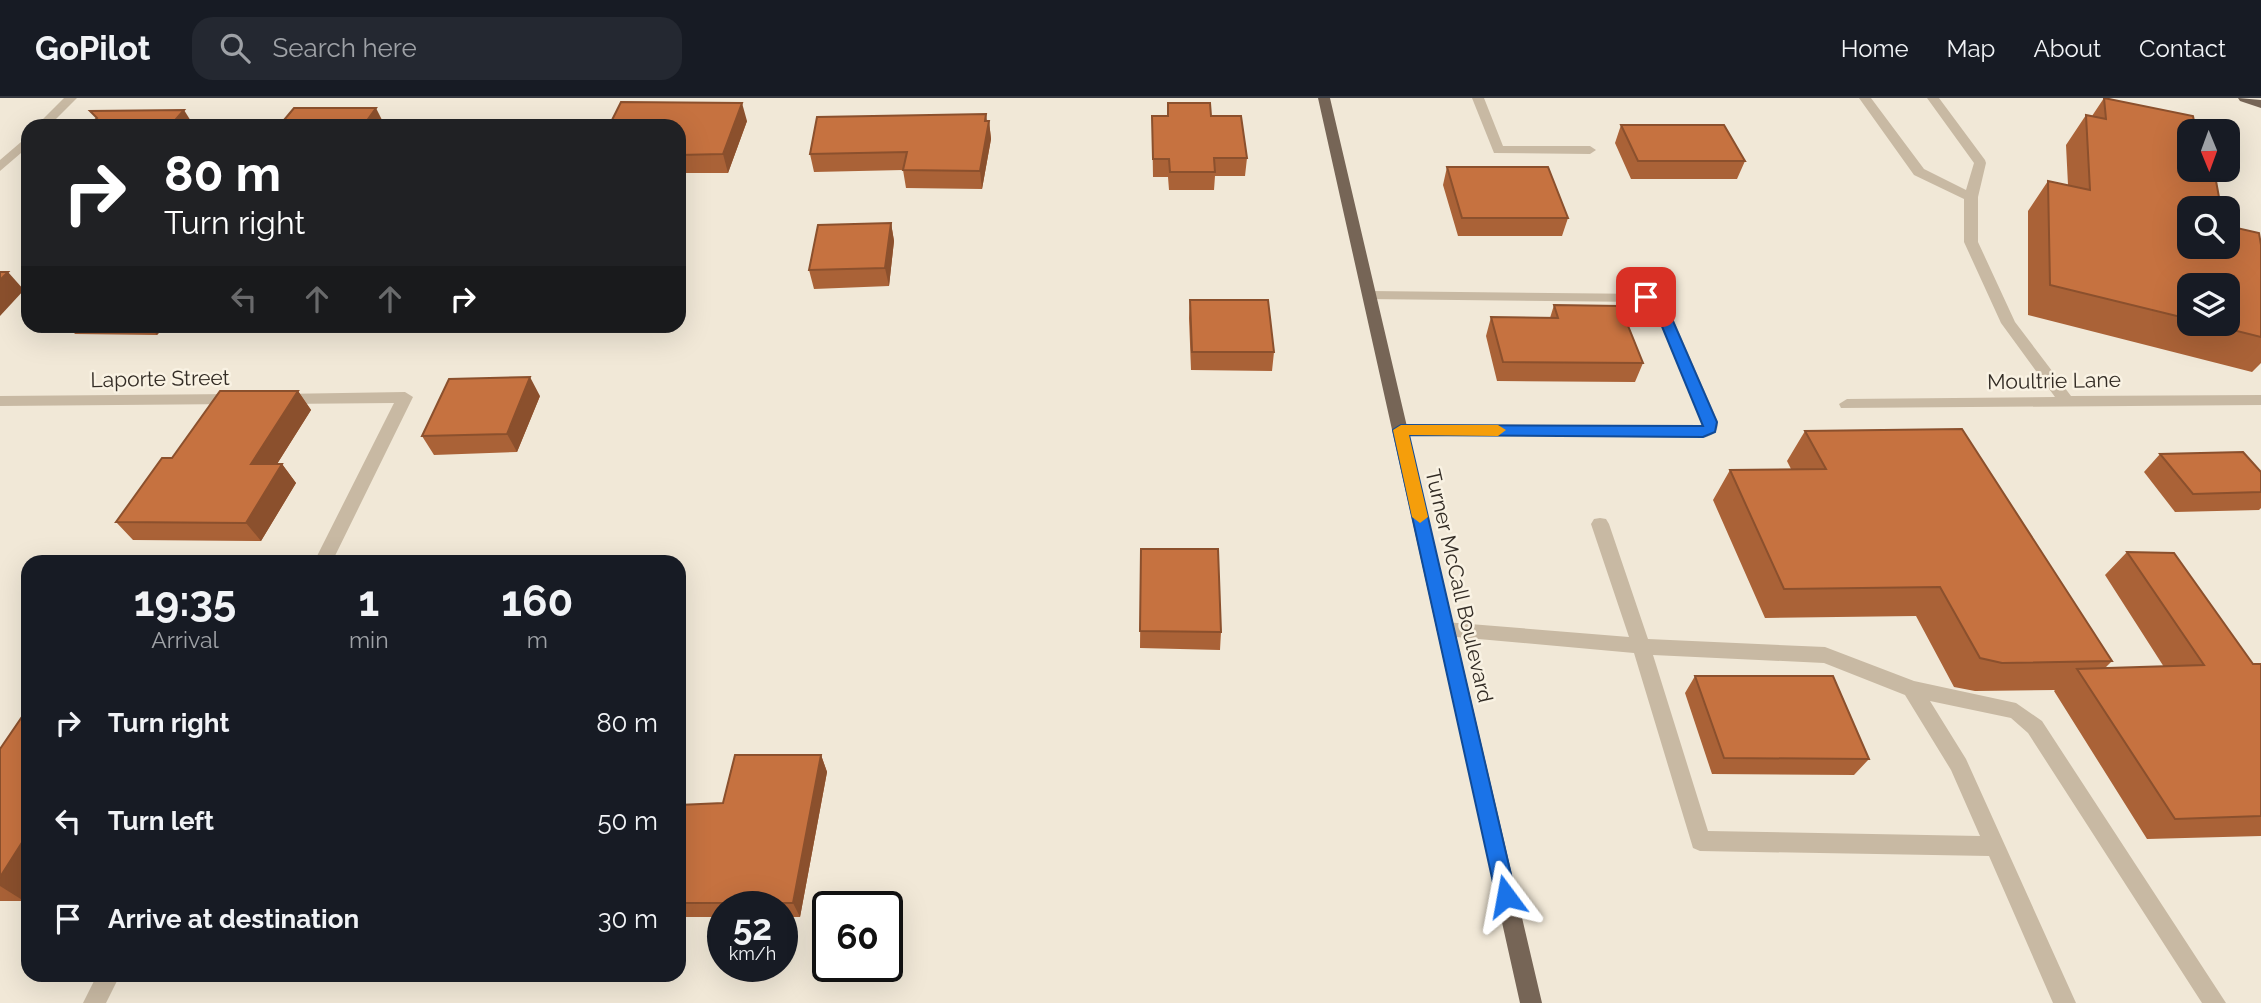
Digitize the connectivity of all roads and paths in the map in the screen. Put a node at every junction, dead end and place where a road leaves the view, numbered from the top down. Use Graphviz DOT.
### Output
graph roads {
  1 [pos="71,98"];
  2 [pos="1324,98"];
  3 [pos="1478,98"];
  4 [pos="1865,98"];
  5 [pos="1933,98"];
  6 [pos="2244,98"];
  7 [pos="2261,104"];
  8 [pos="49,119"];
  9 [pos="21,147"];
  10 [pos="1590,150"];
  11 [pos="0,167"];
  12 [pos="1971,197"];
  13 [pos="1370,296"];
  14 [pos="2261,400"];
  15 [pos="0,401"];
  16 [pos="2067,402"];
  17 [pos="1847,404"];
  18 [pos="1401,430"];
  19 [pos="1600,524"];
  20 [pos="326,555"];
  21 [pos="1445,629"];
  22 [pos="1641,646"];
  23 [pos="1912,689"];
  24 [pos="1996,846"];
  25 [pos="105,982"];
  26 [pos="94,1003"];
  27 [pos="1531,1003"];
  28 [pos="2065,1003"];
  29 [pos="2215,1003"];
  1 -- 8 [label="street"];
  2 -- 13 [label="main road, Turner McCall Boulevard"];
  3 -- 10 [label="street"];
  4 -- 12 [label="street"];
  5 -- 12 [label="street"];
  6 -- 7 [label="main road"];
  9 -- 11 [label="street"];
  12 -- 16 [label="street"];
  13 -- 18 [label="main road, Turner McCall Boulevard"];
  13 -- 18 [label="street"];
  14 -- 16 [label="street, Moultrie Lane"];
  15 -- 20 [label="street, Laporte Street"];
  16 -- 17 [label="street, Moultrie Lane"];
  18 -- 21 [label="main road, Turner McCall Boulevard"];
  19 -- 22 [label="street"];
  21 -- 22 [label="street"];
  21 -- 27 [label="main road, Turner McCall Boulevard"];
  22 -- 23 [label="street"];
  22 -- 24 [label="street"];
  23 -- 24 [label="street"];
  23 -- 29 [label="street"];
  24 -- 28 [label="street"];
  25 -- 26 [label="street"];
}
